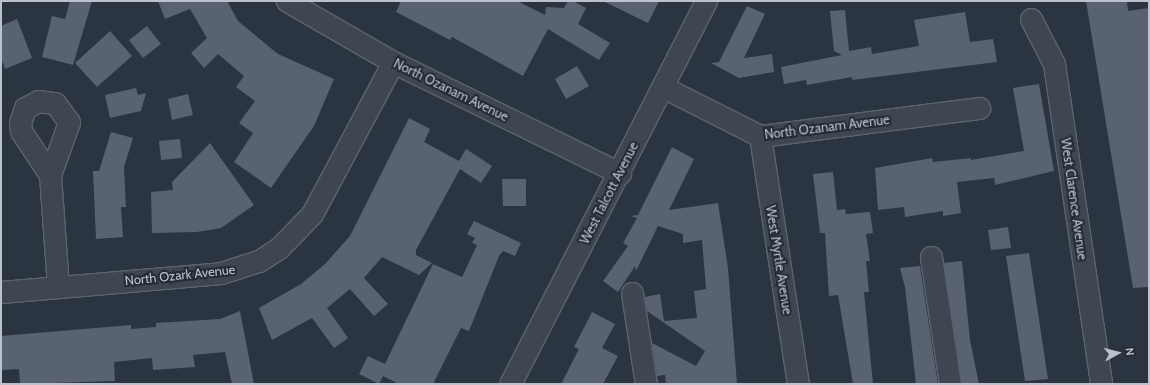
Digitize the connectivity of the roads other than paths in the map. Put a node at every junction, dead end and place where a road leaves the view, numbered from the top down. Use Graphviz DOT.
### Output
graph roads {
  1 [pos="287,1"];
  2 [pos="706,1"];
  3 [pos="1031,19"];
  4 [pos="393,62"];
  5 [pos="663,86"];
  6 [pos="979,108"];
  7 [pos="760,136"];
  8 [pos="620,173"];
  9 [pos="50,175"];
  10 [pos="931,257"];
  11 [pos="58,286"];
  12 [pos="1,292"];
  13 [pos="632,293"];
  14 [pos="510,384"];
  15 [pos="646,384"];
  16 [pos="798,384"];
  17 [pos="950,384"];
  18 [pos="1101,384"];
  1 -- 4 [label="street, North Ozanam Avenue"];
  2 -- 5 [label="street, West Talcott Avenue"];
  3 -- 18 [label="street, West Clarence Avenue"];
  4 -- 8 [label="street, North Ozanam Avenue"];
  4 -- 11 [label="street, North Ozark Avenue"];
  5 -- 7 [label="street, North Ozanam Avenue"];
  5 -- 8 [label="street, West Talcott Avenue"];
  6 -- 7 [label="street, North Ozanam Avenue"];
  7 -- 16 [label="street, West Myrtle Avenue"];
  8 -- 14 [label="street, West Talcott Avenue"];
  9 -- 11 [label="street"];
  10 -- 17 [label="street"];
  11 -- 12 [label="street, North Ozark Avenue"];
  13 -- 15 [label="street"];
}
